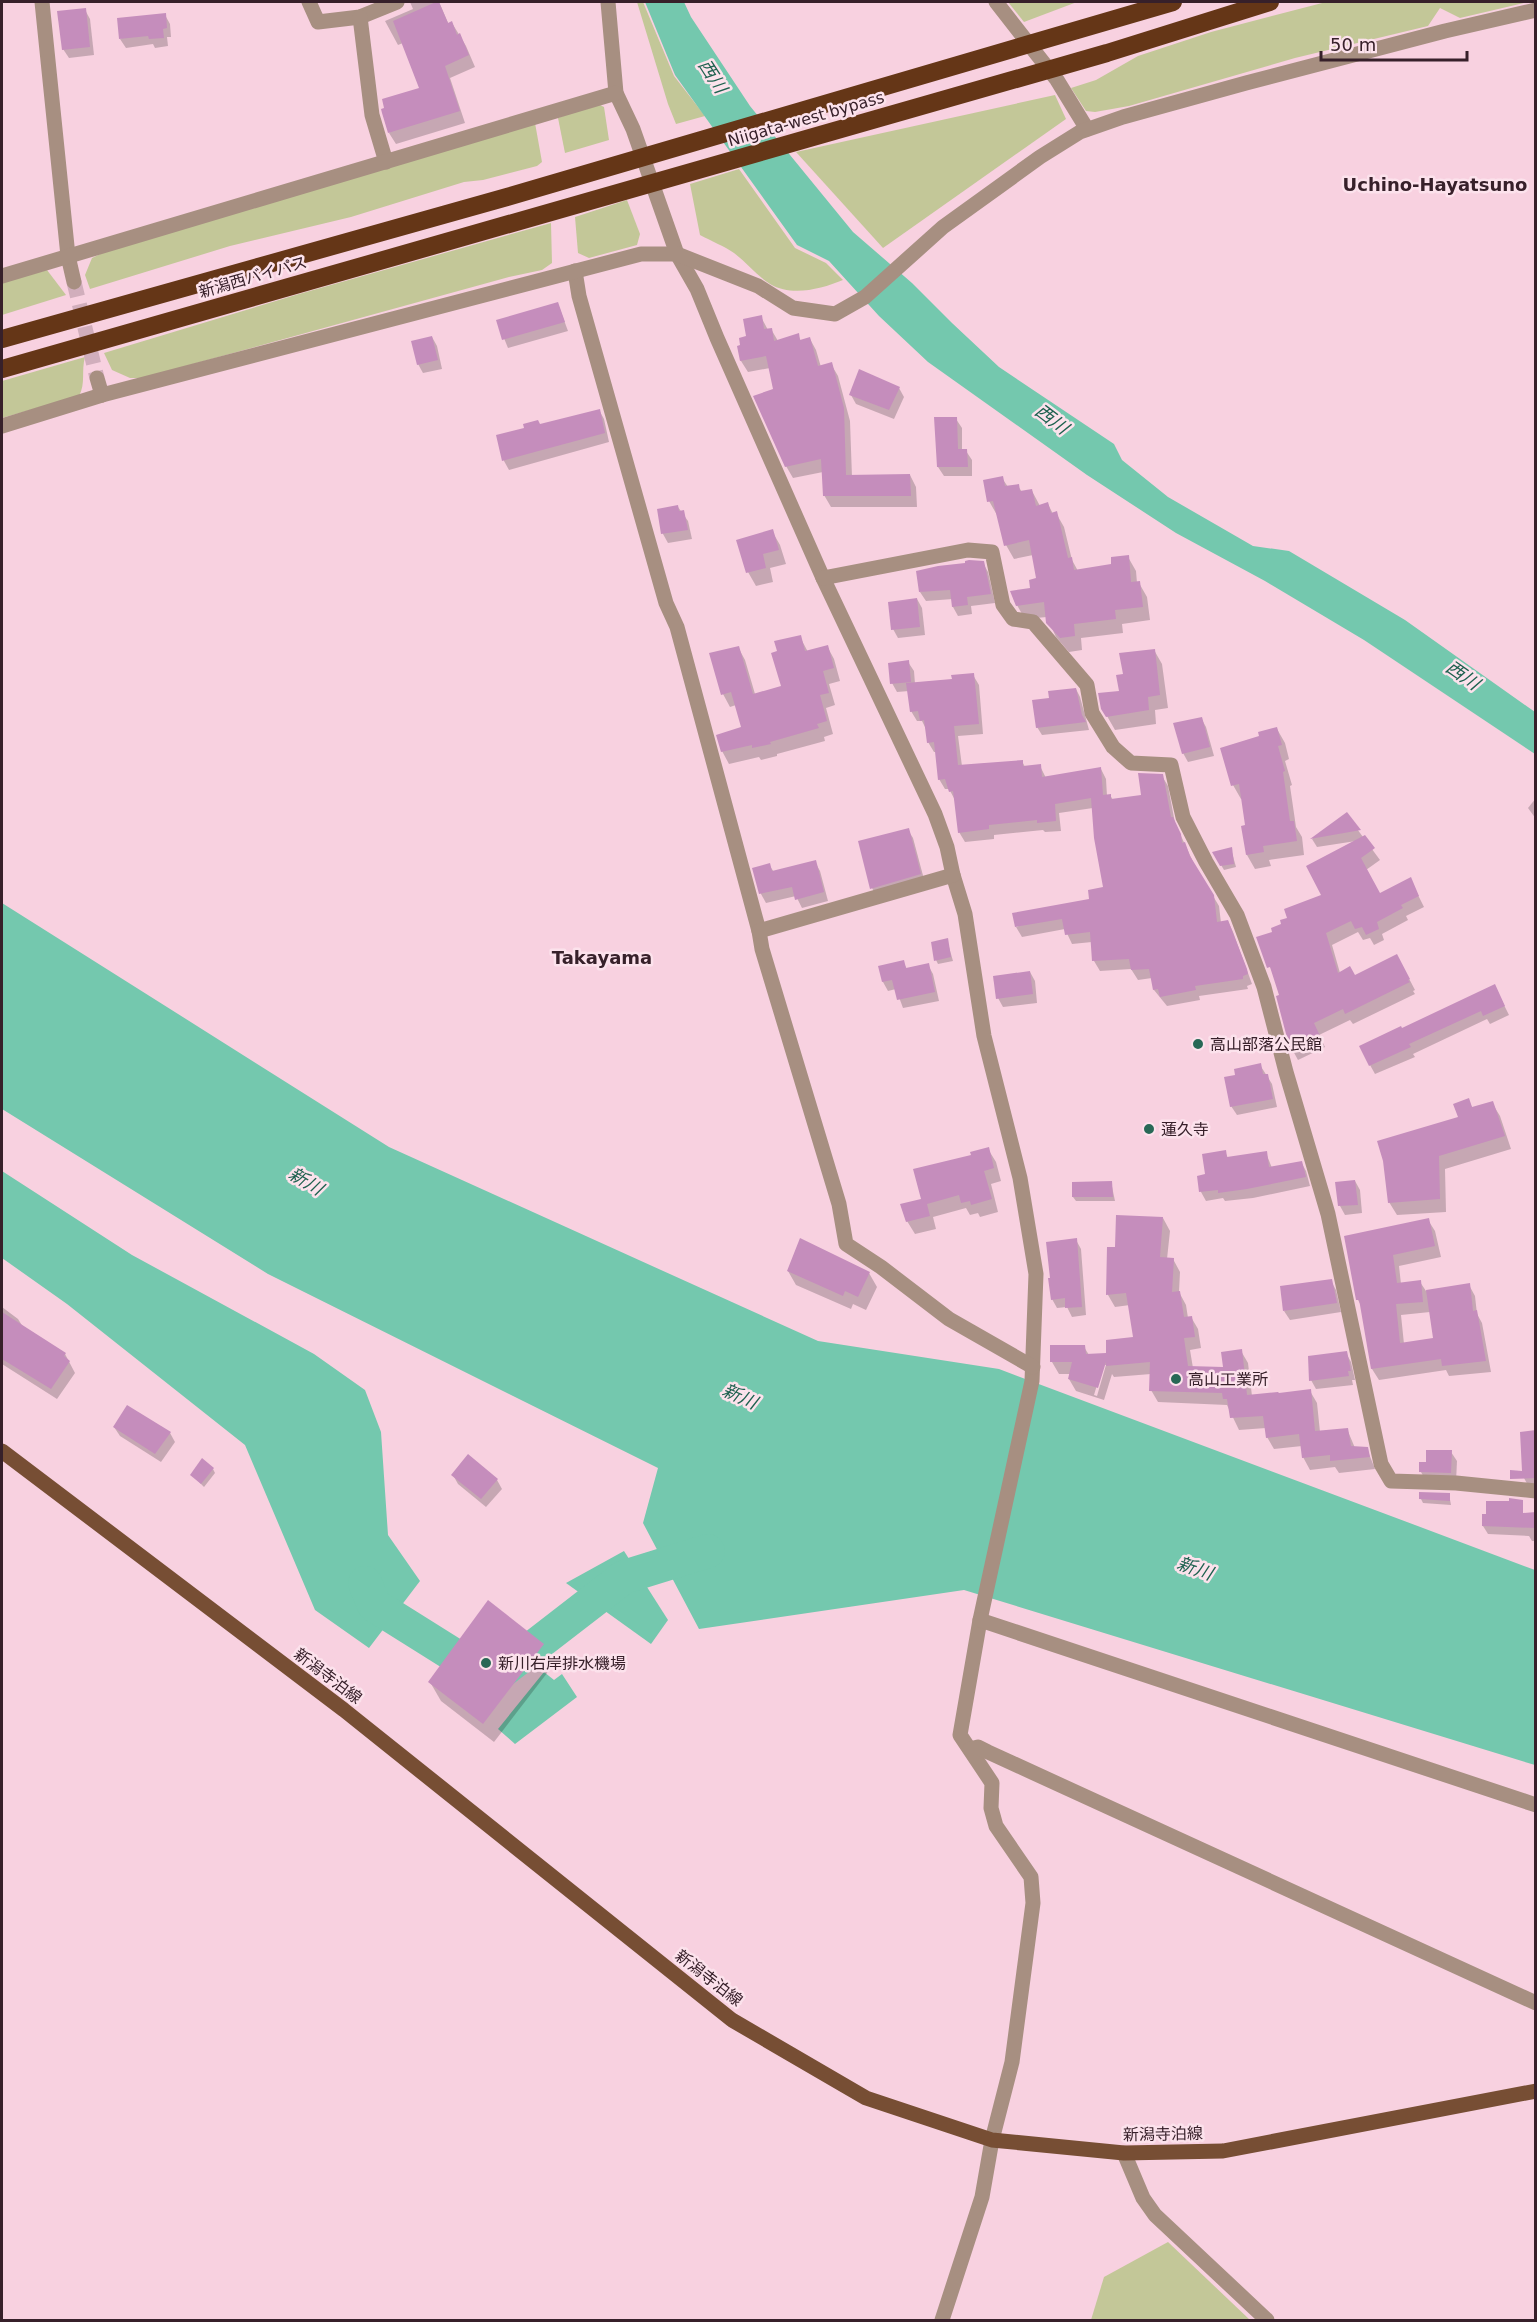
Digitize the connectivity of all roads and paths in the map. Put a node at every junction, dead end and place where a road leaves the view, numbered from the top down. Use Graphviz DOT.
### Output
graph roads {
  1 [pos="45,2"];
  2 [pos="309,2"];
  3 [pos="397,2"];
  4 [pos="608,2"];
  5 [pos="996,2"];
  6 [pos="1173,2"];
  7 [pos="1270,2"];
  8 [pos="1536,10"];
  9 [pos="360,17"];
  10 [pos="616,93"];
  11 [pos="1087,129"];
  12 [pos="386,162"];
  13 [pos="507,197"];
  14 [pos="516,223"];
  15 [pos="677,254"];
  16 [pos="68,256"];
  17 [pos="575,271"];
  18 [pos="2,276"];
  19 [pos="74,282"];
  20 [pos="2,339"];
  21 [pos="2,369"];
  22 [pos="97,378"];
  23 [pos="102,395"];
  24 [pos="2,426"];
  25 [pos="822,578"];
  26 [pos="953,875"];
  27 [pos="759,931"];
  28 [pos="1033,1374"];
  29 [pos="2,1451"];
  30 [pos="1536,1491"];
  31 [pos="980,1620"];
  32 [pos="970,1749"];
  33 [pos="1536,1805"];
  34 [pos="1536,2003"];
  35 [pos="1536,2091"];
  36 [pos="992,2140"];
  37 [pos="1124,2153"];
  38 [pos="942,2320"];
  39 [pos="1267,2320"];
  1 -- 16 [label="street"];
  2 -- 9 [label="street"];
  3 -- 9 [label="street"];
  4 -- 10 [label="street"];
  5 -- 11 [label="street"];
  6 -- 13 [label="highway, Niigata-west bypass"];
  7 -- 14 [label="highway, Niigata-west bypass"];
  8 -- 11 [label="street"];
  9 -- 12 [label="street"];
  10 -- 12 [label="street"];
  10 -- 15 [label="street"];
  11 -- 15 [label="street"];
  12 -- 16 [label="street"];
  13 -- 20 [label="highway, 新潟西バイパス"];
  14 -- 21 [label="highway, 新潟西バイパス"];
  15 -- 17 [label="street"];
  15 -- 25 [label="street"];
  16 -- 18 [label="street"];
  16 -- 19 [label="street"];
  17 -- 23 [label="street"];
  17 -- 27 [label="street"];
  22 -- 23 [label="street"];
  23 -- 24 [label="street"];
  25 -- 26 [label="street"];
  25 -- 30 [label="street"];
  26 -- 27 [label="street"];
  26 -- 28 [label="street"];
  27 -- 28 [label="street"];
  28 -- 31 [label="street"];
  29 -- 36 [label="main road, 新潟寺泊線"];
  31 -- 32 [label="street"];
  31 -- 33 [label="street"];
  32 -- 34 [label="street"];
  32 -- 36 [label="street"];
  35 -- 37 [label="main road, 新潟寺泊線"];
  36 -- 37 [label="main road, 新潟寺泊線"];
  36 -- 38 [label="street"];
  37 -- 39 [label="street"];
}
